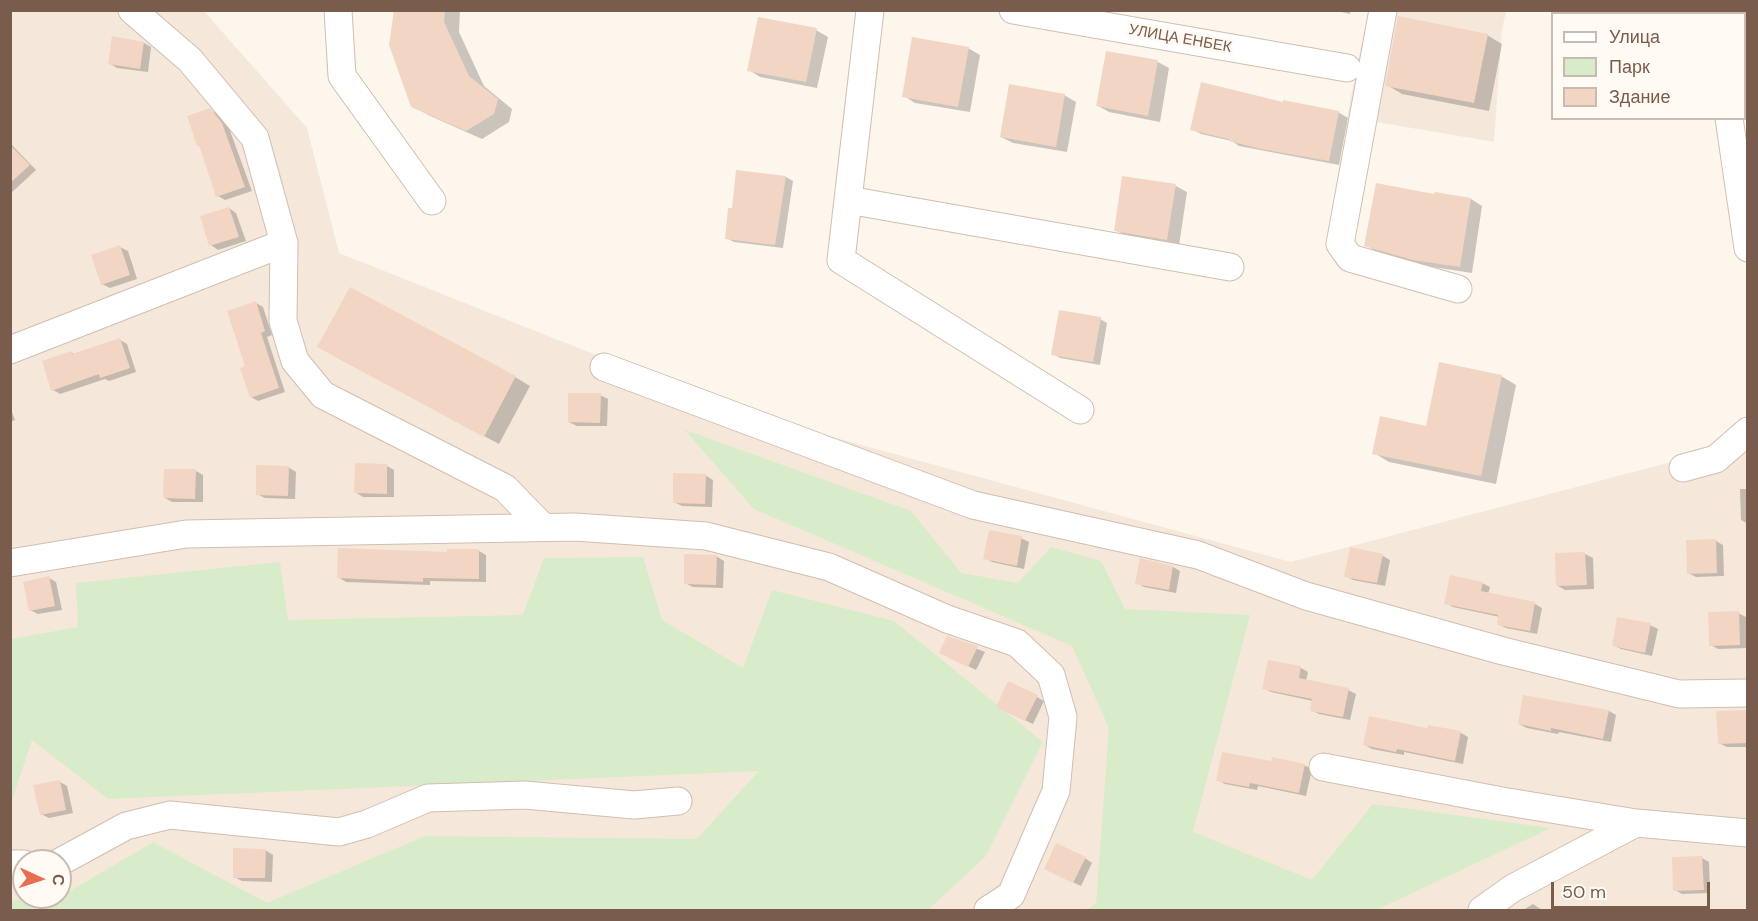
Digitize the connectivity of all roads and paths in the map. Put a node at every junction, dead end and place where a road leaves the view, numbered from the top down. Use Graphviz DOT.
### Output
graph roads {
  1 [pos="132,10"];
  2 [pos="338,10"];
  3 [pos="870,10"];
  4 [pos="1013,10"];
  5 [pos="1383,10"];
  6 [pos="1347,68"];
  7 [pos="1729,120"];
  8 [pos="848,200"];
  9 [pos="432,201"];
  10 [pos="284,243"];
  11 [pos="1748,248"];
  12 [pos="1230,267"];
  13 [pos="1458,289"];
  14 [pos="10,350"];
  15 [pos="604,367"];
  16 [pos="1080,410"];
  17 [pos="1745,439"];
  18 [pos="1683,468"];
  19 [pos="543,527"];
  20 [pos="10,563"];
  21 [pos="1748,693"];
  22 [pos="1323,767"];
  23 [pos="678,801"];
  24 [pos="1636,823"];
  25 [pos="1748,833"];
  26 [pos="72,855"];
  27 [pos="988,910"];
  28 [pos="1482,910"];
  1 -- 10 [label="street"];
  2 -- 9 [label="street"];
  3 -- 8 [label="street"];
  4 -- 6 [label="street, УЛИЦА ЕНБЕК"];
  5 -- 13 [label="street"];
  7 -- 11 [label="street"];
  8 -- 12 [label="street"];
  8 -- 16 [label="street"];
  10 -- 14 [label="street"];
  10 -- 19 [label="street"];
  15 -- 21 [label="street"];
  17 -- 18 [label="street"];
  19 -- 20 [label="street"];
  19 -- 27 [label="street"];
  22 -- 24 [label="street"];
  23 -- 26 [label="street"];
  24 -- 25 [label="street"];
  24 -- 28 [label="street"];
}
